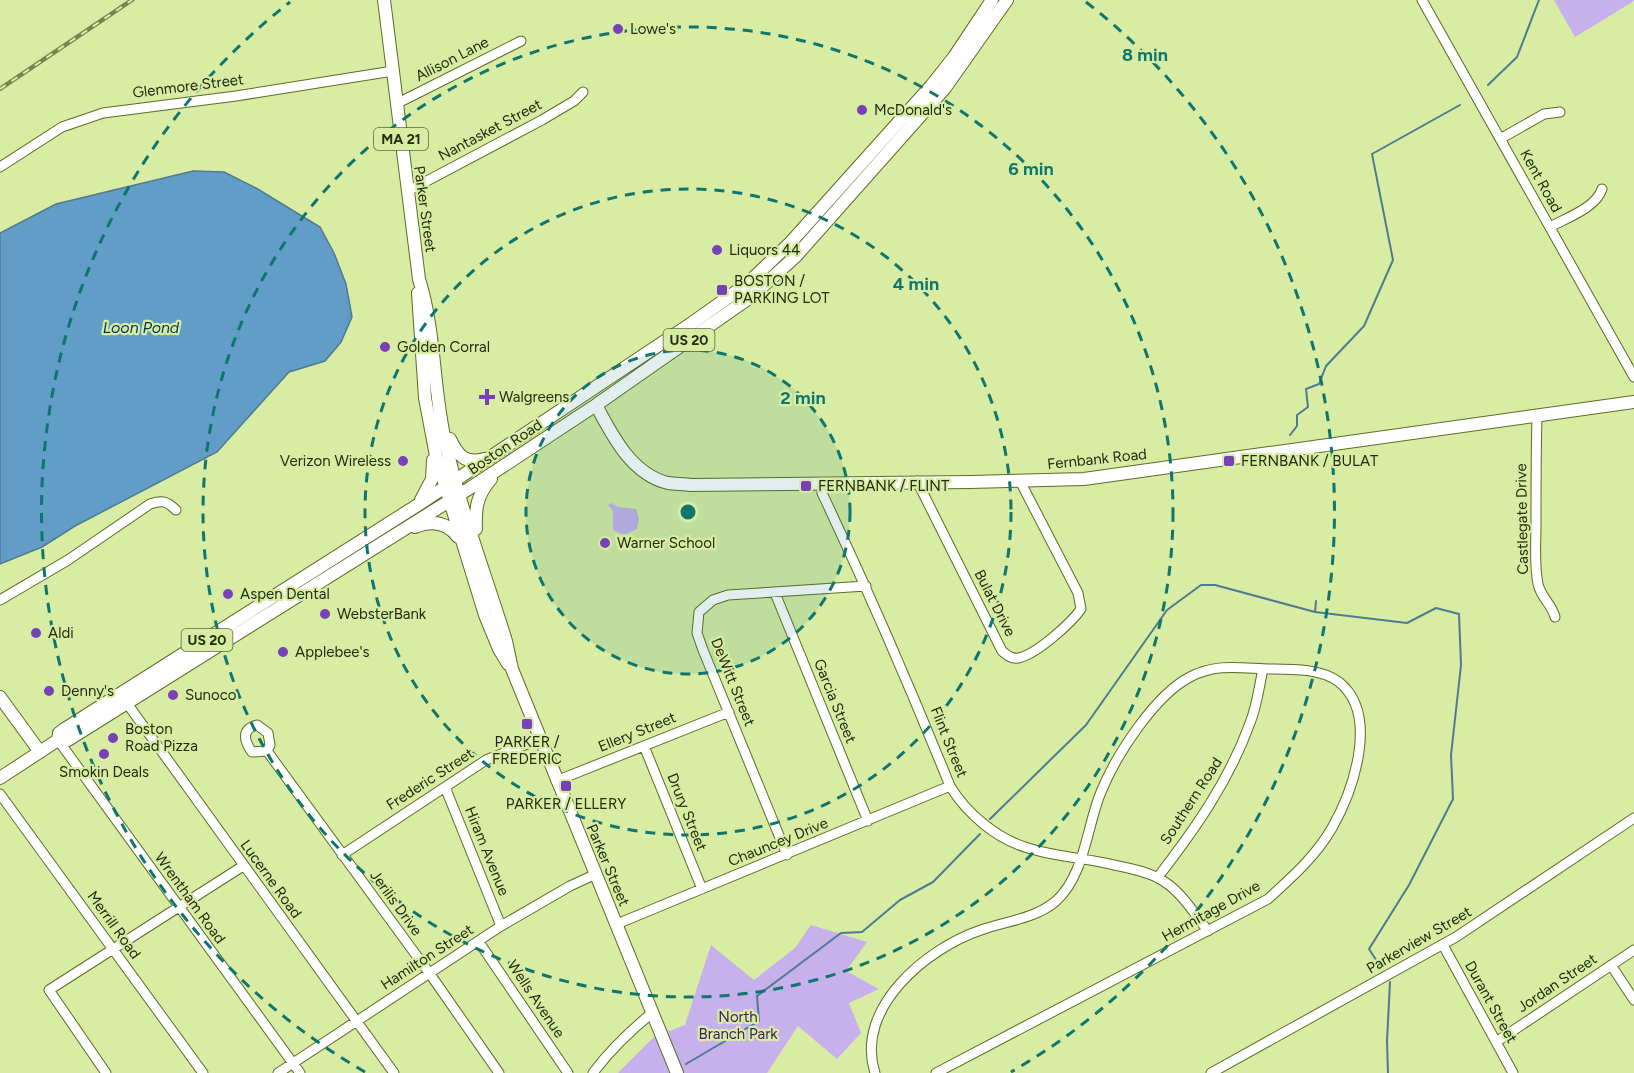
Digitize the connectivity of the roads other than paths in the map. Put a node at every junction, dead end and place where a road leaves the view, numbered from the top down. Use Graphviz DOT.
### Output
graph roads {
  1 [pos="384,0"];
  2 [pos="992,0"];
  3 [pos="1007,0"];
  4 [pos="1422,0"];
  5 [pos="521,41"];
  6 [pos="393,71"];
  7 [pos="583,92"];
  8 [pos="396,104"];
  9 [pos="1560,112"];
  10 [pos="1500,139"];
  11 [pos="0,167"];
  12 [pos="1602,189"];
  13 [pos="408,191"];
  14 [pos="1550,227"];
  15 [pos="419,279"];
  16 [pos="1634,376"];
  17 [pos="1634,402"];
  18 [pos="596,405"];
  19 [pos="1537,416"];
  20 [pos="428,420"];
  21 [pos="442,423"];
  22 [pos="490,456"];
  23 [pos="510,462"];
  24 [pos="917,481"];
  25 [pos="1020,481"];
  26 [pos="450,483"];
  27 [pos="822,494"];
  28 [pos="454,498"];
  29 [pos="176,510"];
  30 [pos="409,510"];
  31 [pos="387,540"];
  32 [pos="464,550"];
  33 [pos="478,551"];
  34 [pos="866,586"];
  35 [pos="775,592"];
  36 [pos="0,600"];
  37 [pos="1555,616"];
  38 [pos="512,669"];
  39 [pos="1263,669"];
  40 [pos="0,697"];
  41 [pos="126,702"];
  42 [pos="729,712"];
  43 [pos="540,739"];
  44 [pos="58,740"];
  45 [pos="644,746"];
  46 [pos="40,752"];
  47 [pos="267,752"];
  48 [pos="0,778"];
  49 [pos="556,781"];
  50 [pos="950,786"];
  51 [pos="445,787"];
  52 [pos="0,794"];
  53 [pos="1634,818"];
  54 [pos="868,821"];
  55 [pos="342,855"];
  56 [pos="787,855"];
  57 [pos="1082,858"];
  58 [pos="243,866"];
  59 [pos="596,874"];
  60 [pos="1158,877"];
  61 [pos="702,889"];
  62 [pos="179,909"];
  63 [pos="616,924"];
  64 [pos="501,926"];
  65 [pos="1208,931"];
  66 [pos="479,942"];
  67 [pos="1443,945"];
  68 [pos="113,949"];
  69 [pos="1634,950"];
  70 [pos="1611,965"];
  71 [pos="429,974"];
  72 [pos="1634,1000"];
  73 [pos="652,1013"];
  74 [pos="356,1021"];
  75 [pos="1496,1042"];
  76 [pos="293,1063"];
  77 [pos="106,1073"];
  78 [pos="203,1073"];
  79 [pos="278,1073"];
  80 [pos="300,1073"];
  81 [pos="394,1073"];
  82 [pos="499,1073"];
  83 [pos="568,1073"];
  84 [pos="593,1073"];
  85 [pos="677,1073"];
  86 [pos="875,1073"];
  87 [pos="936,1073"];
  88 [pos="1211,1073"];
  89 [pos="1513,1073"];
  1 -- 6 [label="main road, Parker Street / MA 21"];
  2 -- 22 [label="main road, Boston Road / US 20"];
  3 -- 18 [label="main road, Boston Road / US 20"];
  4 -- 10 [label="street, Kent Road"];
  5 -- 8 [label="street, Allison Lane"];
  6 -- 8 [label="main road, Parker Street / MA 21"];
  6 -- 11 [label="street, Glenmore Street"];
  7 -- 13 [label="street, Nantasket Street"];
  8 -- 13 [label="main road, Parker Street / MA 21"];
  9 -- 10 [label="street"];
  10 -- 14 [label="street, Kent Road"];
  12 -- 14 [label="street"];
  13 -- 15 [label="main road, Parker Street / MA 21"];
  14 -- 16 [label="street, Kent Road"];
  15 -- 20 [label="main road, Parker Street / MA 21"];
  15 -- 21 [label="main road, Parker Street / MA 21"];
  17 -- 19 [label="main road, Fernbank Road"];
  18 -- 23 [label="main road, Boston Road / US 20"];
  18 -- 24 [label="main road, Fernbank Road"];
  19 -- 25 [label="main road, Fernbank Road"];
  19 -- 37 [label="street, Castlegate Drive"];
  20 -- 26 [label="main road, Parker Street / MA 21"];
  20 -- 30 [label="main road"];
  21 -- 22 [label="main road"];
  21 -- 26 [label="main road, Parker Street / MA 21"];
  22 -- 26 [label="main road, Boston Road / US 20"];
  23 -- 28 [label="main road, Boston Road / US 20"];
  23 -- 33 [label="main road"];
  24 -- 25 [label="main road, Fernbank Road"];
  24 -- 25 [label="street, Bulat Drive"];
  26 -- 28 [label="main road, Parker Street / MA 21"];
  26 -- 30 [label="main road, Boston Road / US 20"];
  27 -- 34 [label="street, Flint Street"];
  28 -- 31 [label="main road, Boston Road / US 20"];
  28 -- 32 [label="main road, Parker Street"];
  28 -- 33 [label="main road, Parker Street"];
  29 -- 36 [label="street"];
  30 -- 44 [label="main road, Boston Road / US 20"];
  31 -- 32 [label="main road"];
  31 -- 41 [label="main road, Boston Road / US 20"];
  32 -- 38 [label="main road, Parker Street"];
  33 -- 38 [label="main road, Parker Street"];
  34 -- 35 [label="street, DeWitt Street"];
  34 -- 50 [label="street, Flint Street"];
  35 -- 42 [label="street, DeWitt Street"];
  35 -- 54 [label="street, Garcia Street"];
  38 -- 43 [label="main road, Parker Street"];
  39 -- 57 [label="street, Hermitage Drive"];
  39 -- 60 [label="street, Southern Road"];
  39 -- 65 [label="street, Hermitage Drive"];
  40 -- 46 [label="main road"];
  41 -- 44 [label="main road, Boston Road / US 20"];
  41 -- 58 [label="street, Lucerne Road"];
  42 -- 45 [label="street, Ellery Street"];
  42 -- 56 [label="street, DeWitt Street"];
  43 -- 49 [label="main road, Parker Street"];
  43 -- 51 [label="street, Frederic Street"];
  44 -- 46 [label="main road, Boston Road / US 20"];
  44 -- 62 [label="street, Wrentham Road"];
  45 -- 49 [label="street, Ellery Street"];
  45 -- 61 [label="street, Drury Street"];
  46 -- 48 [label="main road, Boston Road"];
  47 -- 55 [label="street, Jerilis Drive"];
  49 -- 59 [label="main road, Parker Street"];
  50 -- 54 [label="street, Chauncey Drive"];
  50 -- 57 [label="street, Flint Street"];
  51 -- 55 [label="street, Frederic Street"];
  51 -- 64 [label="street, Hiram Avenue"];
  52 -- 68 [label="street, Merrill Road"];
  53 -- 67 [label="street, Parkerview Street"];
  54 -- 56 [label="street, Chauncey Drive"];
  55 -- 71 [label="street, Jerilis Drive"];
  56 -- 61 [label="street, Chauncey Drive"];
  57 -- 60 [label="street, Flint Street"];
  57 -- 86 [label="street, Hermitage Drive"];
  58 -- 62 [label="street"];
  58 -- 74 [label="street, Lucerne Road"];
  59 -- 63 [label="main road, Parker Street"];
  59 -- 64 [label="street, Hamilton Street"];
  60 -- 65 [label="street, Flint Street"];
  61 -- 63 [label="street, Chauncey Drive"];
  62 -- 68 [label="street"];
  62 -- 76 [label="street, Wrentham Road"];
  63 -- 73 [label="main road, Parker Street"];
  64 -- 66 [label="street, Hamilton Street"];
  65 -- 87 [label="street, Hermitage Drive"];
  66 -- 71 [label="street, Hamilton Street"];
  66 -- 83 [label="street, Wells Avenue"];
  67 -- 75 [label="street, Durant Street"];
  67 -- 88 [label="street, Parkerview Street"];
  68 -- 77 [label="street"];
  68 -- 78 [label="street, Merrill Road"];
  69 -- 70 [label="street, Jordan Street"];
  70 -- 72 [label="street"];
  70 -- 75 [label="street, Jordan Street"];
  71 -- 74 [label="street, Hamilton Street"];
  71 -- 82 [label="street, Jerilis Drive"];
  73 -- 84 [label="street"];
  73 -- 85 [label="main road, Parker Street"];
  74 -- 76 [label="street, Hamilton Street"];
  74 -- 81 [label="street, Lucerne Road"];
  75 -- 89 [label="street, Durant Street"];
  76 -- 79 [label="street, Hamilton Street"];
  76 -- 80 [label="street, Wrentham Road"];
}
